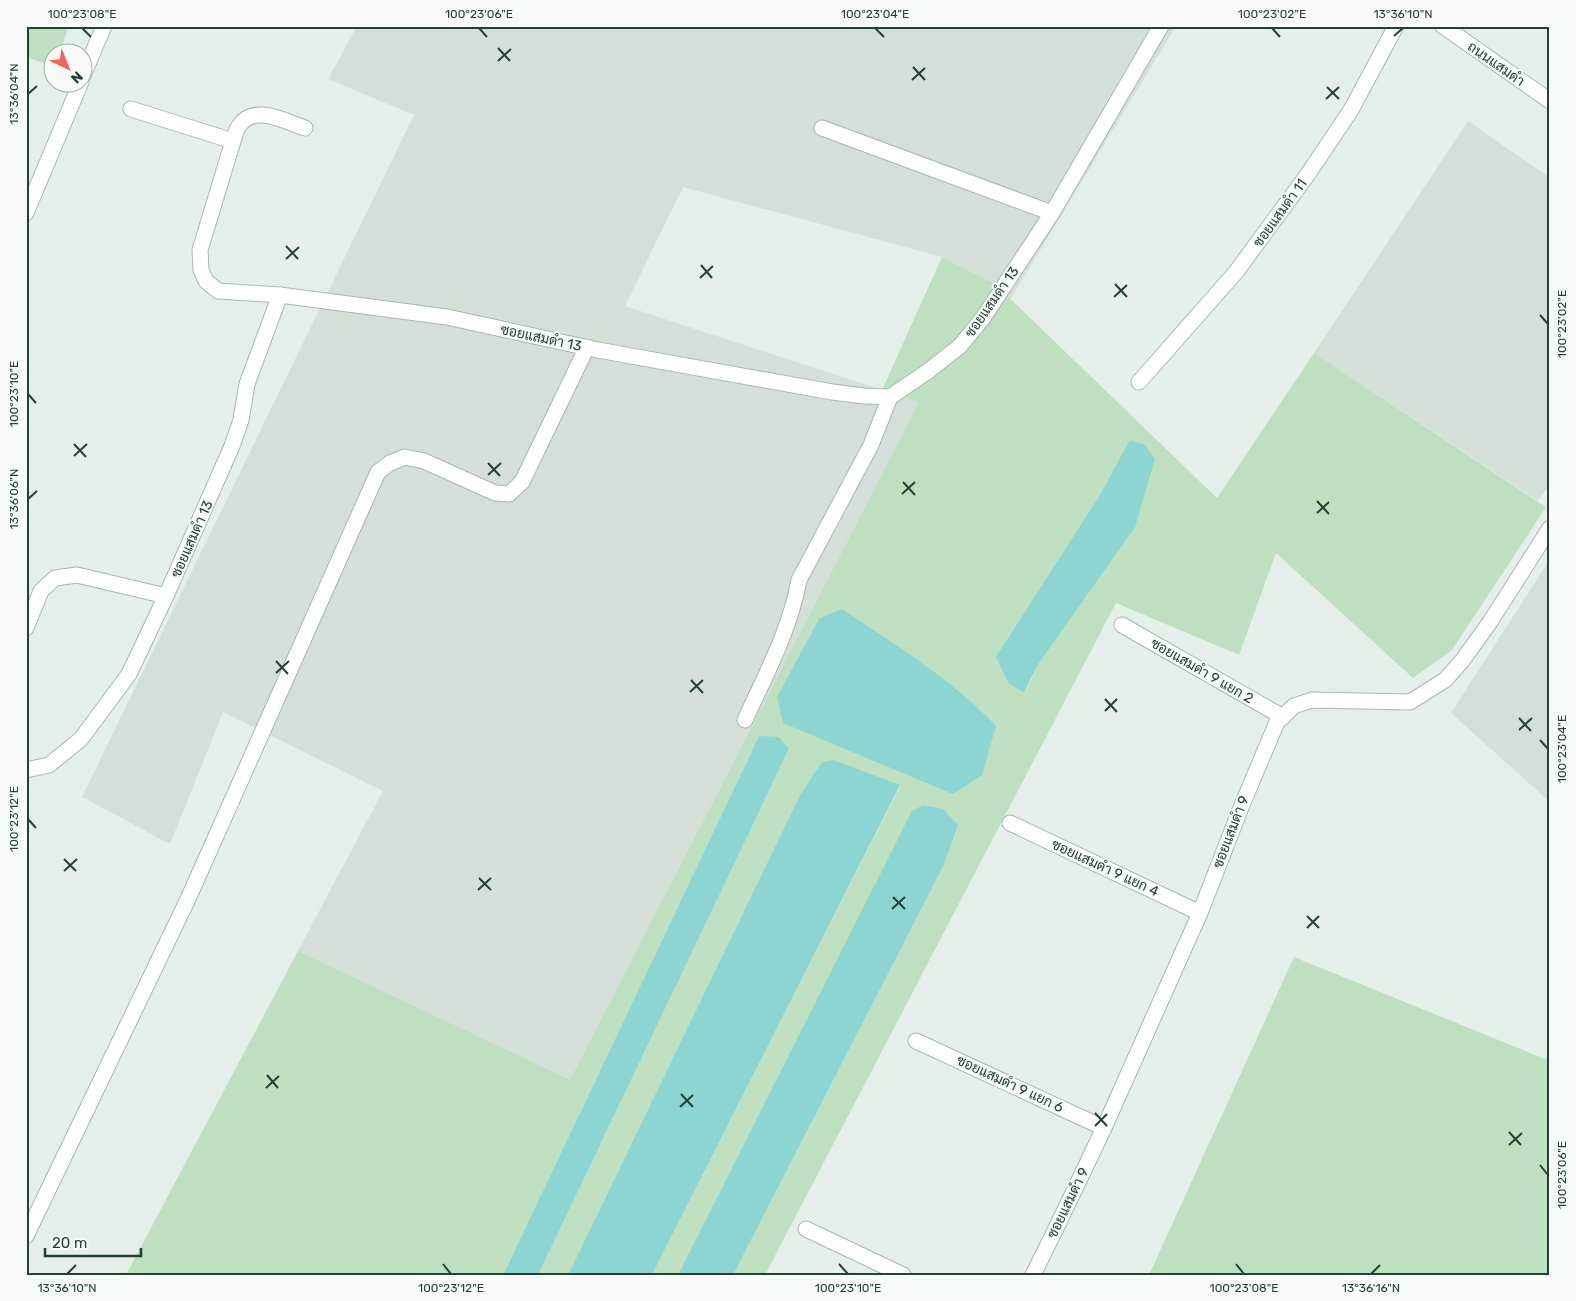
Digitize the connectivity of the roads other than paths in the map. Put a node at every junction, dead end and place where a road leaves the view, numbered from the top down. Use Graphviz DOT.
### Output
graph roads {
  1 [pos="104,26"];
  2 [pos="1161,26"];
  3 [pos="1396,26"];
  4 [pos="1443,26"];
  5 [pos="92,54"];
  6 [pos="77,92"];
  7 [pos="1550,101"];
  8 [pos="131,109"];
  9 [pos="305,128"];
  10 [pos="822,128"];
  11 [pos="233,141"];
  12 [pos="26,213"];
  13 [pos="1052,213"];
  14 [pos="280,295"];
  15 [pos="587,348"];
  16 [pos="1139,382"];
  17 [pos="890,396"];
  18 [pos="1550,528"];
  19 [pos="166,596"];
  20 [pos="1122,625"];
  21 [pos="26,628"];
  22 [pos="1283,717"];
  23 [pos="745,720"];
  24 [pos="26,770"];
  25 [pos="1010,823"];
  26 [pos="1200,913"];
  27 [pos="916,1041"];
  28 [pos="1104,1128"];
  29 [pos="806,1229"];
  30 [pos="26,1236"];
  31 [pos="903,1275"];
  32 [pos="1033,1275"];
  1 -- 5 [label="street"];
  2 -- 13 [label="street, ซอยแสมดำ 13"];
  3 -- 16 [label="street, ซอยแสมดำ 11"];
  4 -- 7 [label="street, ถนนแสมดำ"];
  6 -- 12 [label="street"];
  8 -- 11 [label="street"];
  9 -- 11 [label="street"];
  10 -- 13 [label="street"];
  11 -- 14 [label="street"];
  13 -- 17 [label="street, ซอยแสมดำ 13"];
  14 -- 15 [label="street, ซอยแสมดำ 13"];
  14 -- 19 [label="street, ซอยแสมดำ 13"];
  15 -- 17 [label="street, ซอยแสมดำ 13"];
  15 -- 30 [label="street"];
  17 -- 23 [label="street"];
  18 -- 22 [label="street, ซอยแสมดำ 9"];
  19 -- 21 [label="street"];
  19 -- 24 [label="street, ซอยแสมดำ 13"];
  20 -- 22 [label="street, ซอยแสมดำ 9 แยก 2"];
  22 -- 26 [label="street, ซอยแสมดำ 9"];
  25 -- 26 [label="street, ซอยแสมดำ 9 แยก 4"];
  26 -- 28 [label="street, ซอยแสมดำ 9"];
  27 -- 28 [label="street, ซอยแสมดำ 9 แยก 6"];
  28 -- 32 [label="street, ซอยแสมดำ 9"];
  29 -- 31 [label="street"];
}
